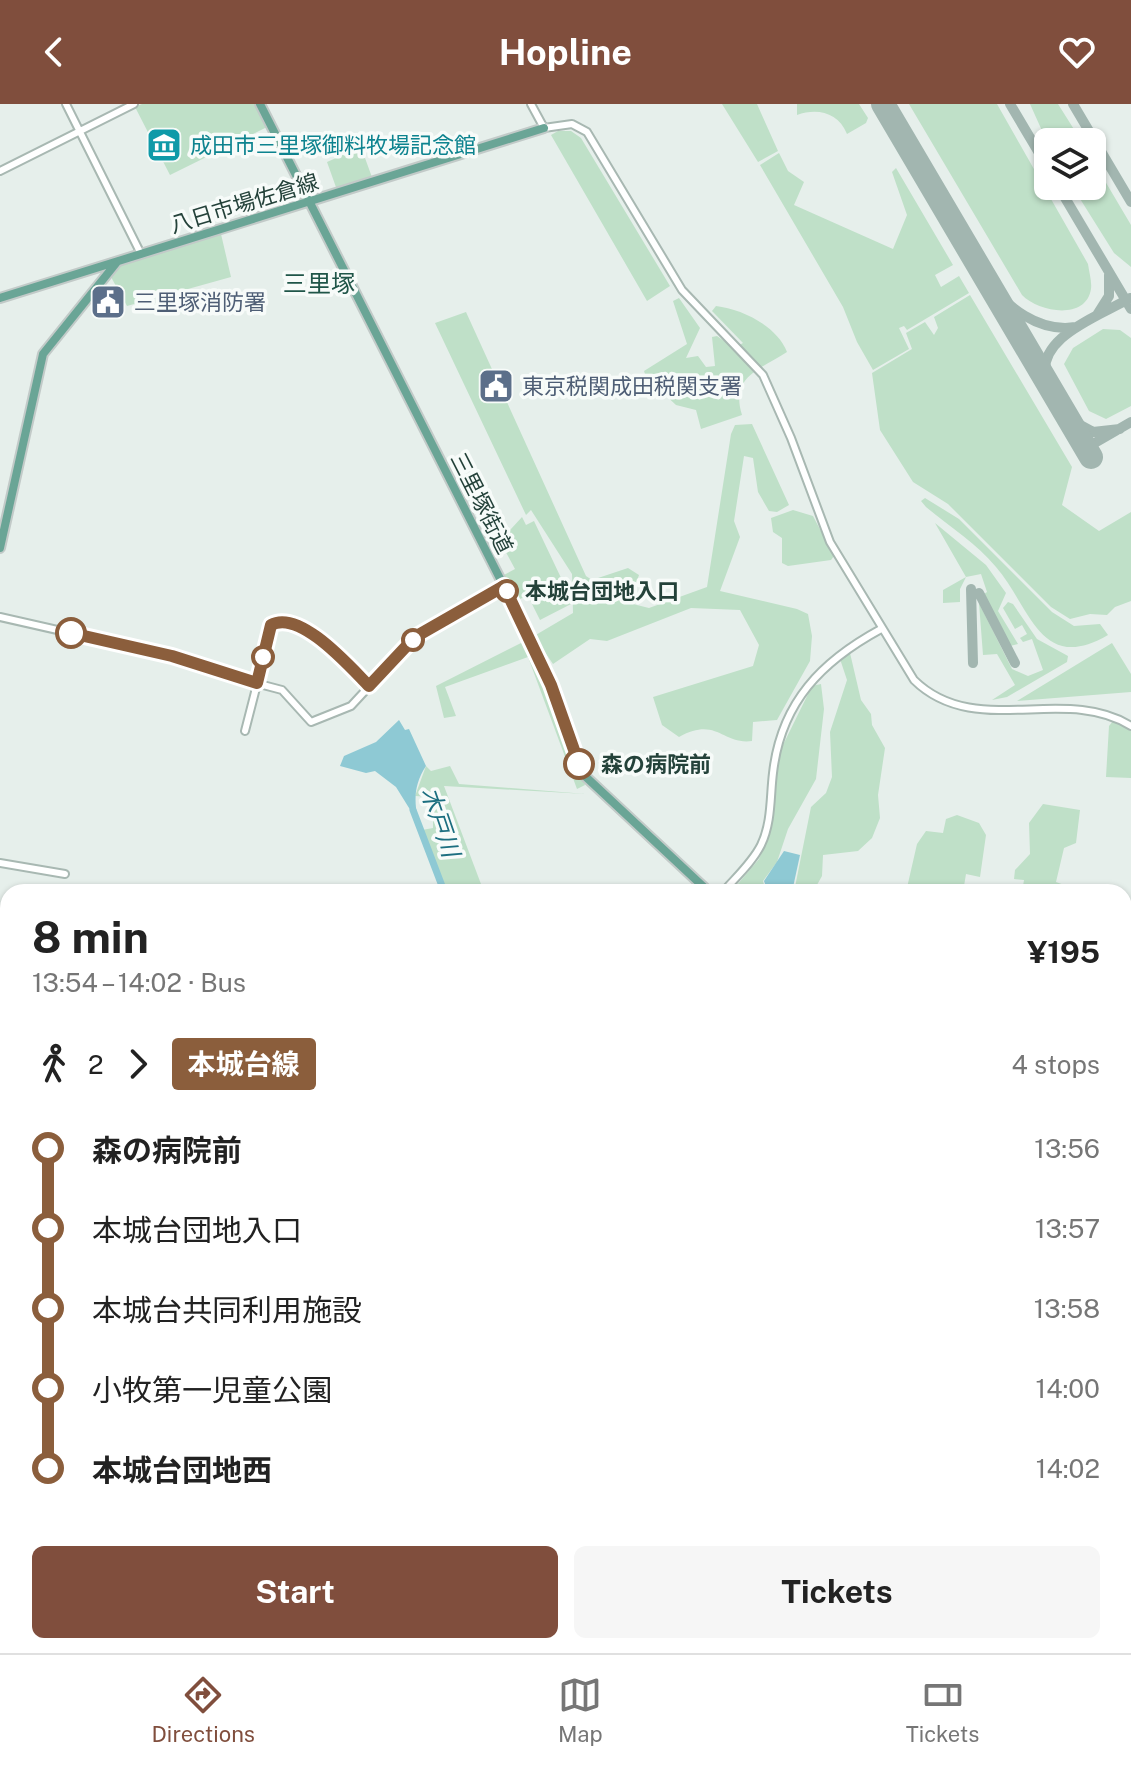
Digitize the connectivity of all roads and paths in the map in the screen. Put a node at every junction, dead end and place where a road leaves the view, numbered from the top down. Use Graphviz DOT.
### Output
graph roads {
  1 [pos="66,104"];
  2 [pos="134,104"];
  3 [pos="260,104"];
  4 [pos="531,104"];
  5 [pos="544,128"];
  6 [pos="80,130"];
  7 [pos="0,171"];
  8 [pos="310,201"];
  9 [pos="141,254"];
  10 [pos="118,262"];
  11 [pos="0,298"];
  12 [pos="0,548"];
  13 [pos="504,586"];
  14 [pos="0,617"];
  15 [pos="881,629"];
  16 [pos="257,683"];
  17 [pos="369,686"];
  18 [pos="1131,726"];
  19 [pos="245,731"];
  20 [pos="0,863"];
  21 [pos="65,874"];
  22 [pos="700,884"];
  23 [pos="730,884"];
  1 -- 6 [label="street"];
  2 -- 6 [label="street"];
  3 -- 8 [label="main road, 三里塚街道"];
  4 -- 5 [label="street"];
  5 -- 8 [label="main road, 八日市場佐倉線"];
  5 -- 15 [label="street"];
  6 -- 7 [label="street"];
  6 -- 9 [label="street"];
  8 -- 9 [label="main road, 八日市場佐倉線"];
  8 -- 13 [label="main road, 三里塚街道"];
  9 -- 10 [label="main road, 八日市場佐倉線"];
  10 -- 11 [label="main road, 八日市場佐倉線"];
  10 -- 12 [label="main road"];
  13 -- 17 [label="street"];
  13 -- 22 [label="main road, 三里塚街道"];
  14 -- 16 [label="street"];
  15 -- 18 [label="street"];
  15 -- 23 [label="street"];
  16 -- 17 [label="street"];
  16 -- 17 [label="street"];
  16 -- 19 [label="street"];
  20 -- 21 [label="street"];
}
